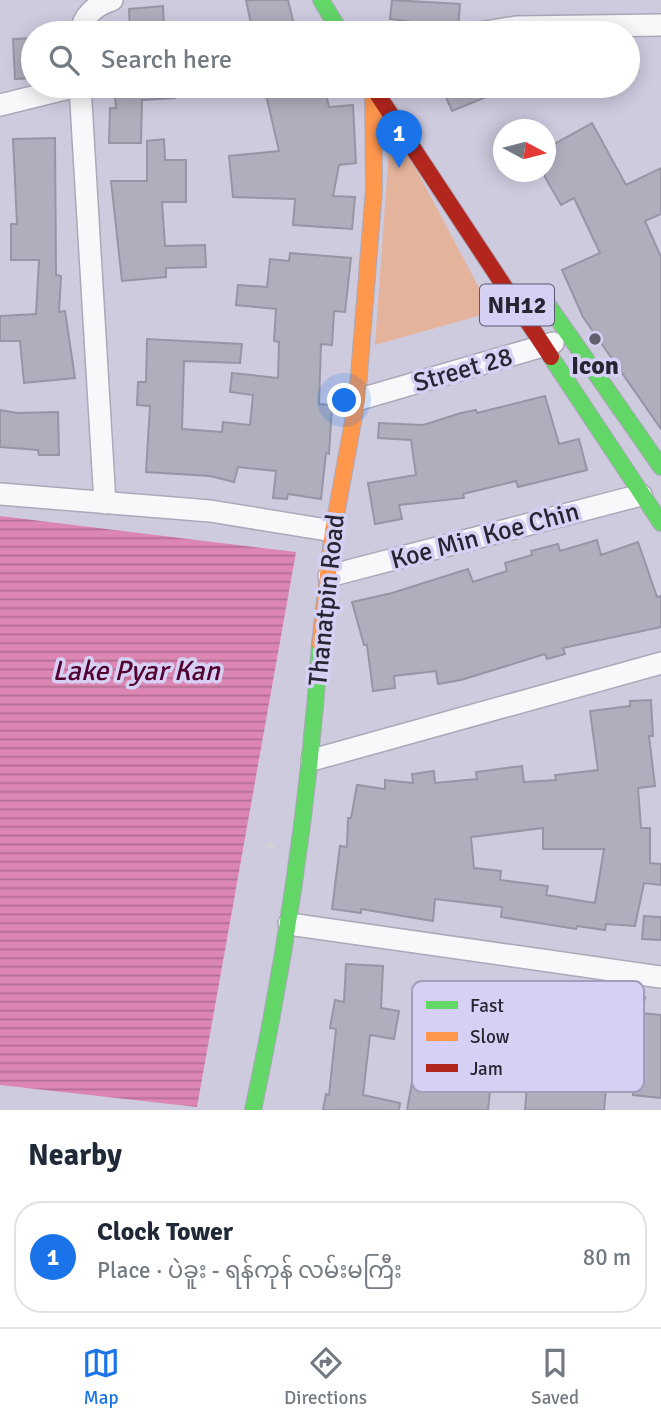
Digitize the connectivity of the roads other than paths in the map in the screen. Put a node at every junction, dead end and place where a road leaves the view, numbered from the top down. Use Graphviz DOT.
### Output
graph roads {
  1 [pos="111,0"];
  2 [pos="321,0"];
  3 [pos="84,21"];
  4 [pos="334,21"];
  5 [pos="640,24"];
  6 [pos="661,24"];
  7 [pos="29,98"];
  8 [pos="79,98"];
  9 [pos="373,98"];
  10 [pos="380,98"];
  11 [pos="0,105"];
  12 [pos="538,290"];
  13 [pos="568,335"];
  14 [pos="544,347"];
  15 [pos="357,400"];
  16 [pos="661,467"];
  17 [pos="0,495"];
  18 [pos="641,495"];
  19 [pos="105,503"];
  20 [pos="661,523"];
  21 [pos="333,531"];
  22 [pos="328,576"];
  23 [pos="661,663"];
  24 [pos="312,760"];
  25 [pos="289,924"];
  26 [pos="661,977"];
  27 [pos="253,1110"];
  1 -- 3 [label="street"];
  2 -- 4 [label="main road"];
  5 -- 6 [label="street"];
  7 -- 11 [label="street"];
  8 -- 19 [label="street"];
  9 -- 15 [label="main road, Thanatpin Road"];
  10 -- 14 [label="main road, NH12"];
  12 -- 13 [label="main road, NH12"];
  13 -- 14 [label="street, Street 28"];
  13 -- 16 [label="main road, NH12"];
  14 -- 15 [label="street, Street 28"];
  14 -- 18 [label="main road, NH12"];
  15 -- 21 [label="main road, Thanatpin Road"];
  17 -- 19 [label="street"];
  18 -- 20 [label="main road, NH12"];
  18 -- 22 [label="street, Koe Min Koe Chin"];
  19 -- 21 [label="street"];
  21 -- 22 [label="main road, Thanatpin Road"];
  22 -- 24 [label="main road, Thanatpin Road"];
  23 -- 24 [label="street"];
  24 -- 25 [label="main road, Thanatpin Road"];
  25 -- 26 [label="street"];
  25 -- 27 [label="main road, Thanatpin Road"];
}
